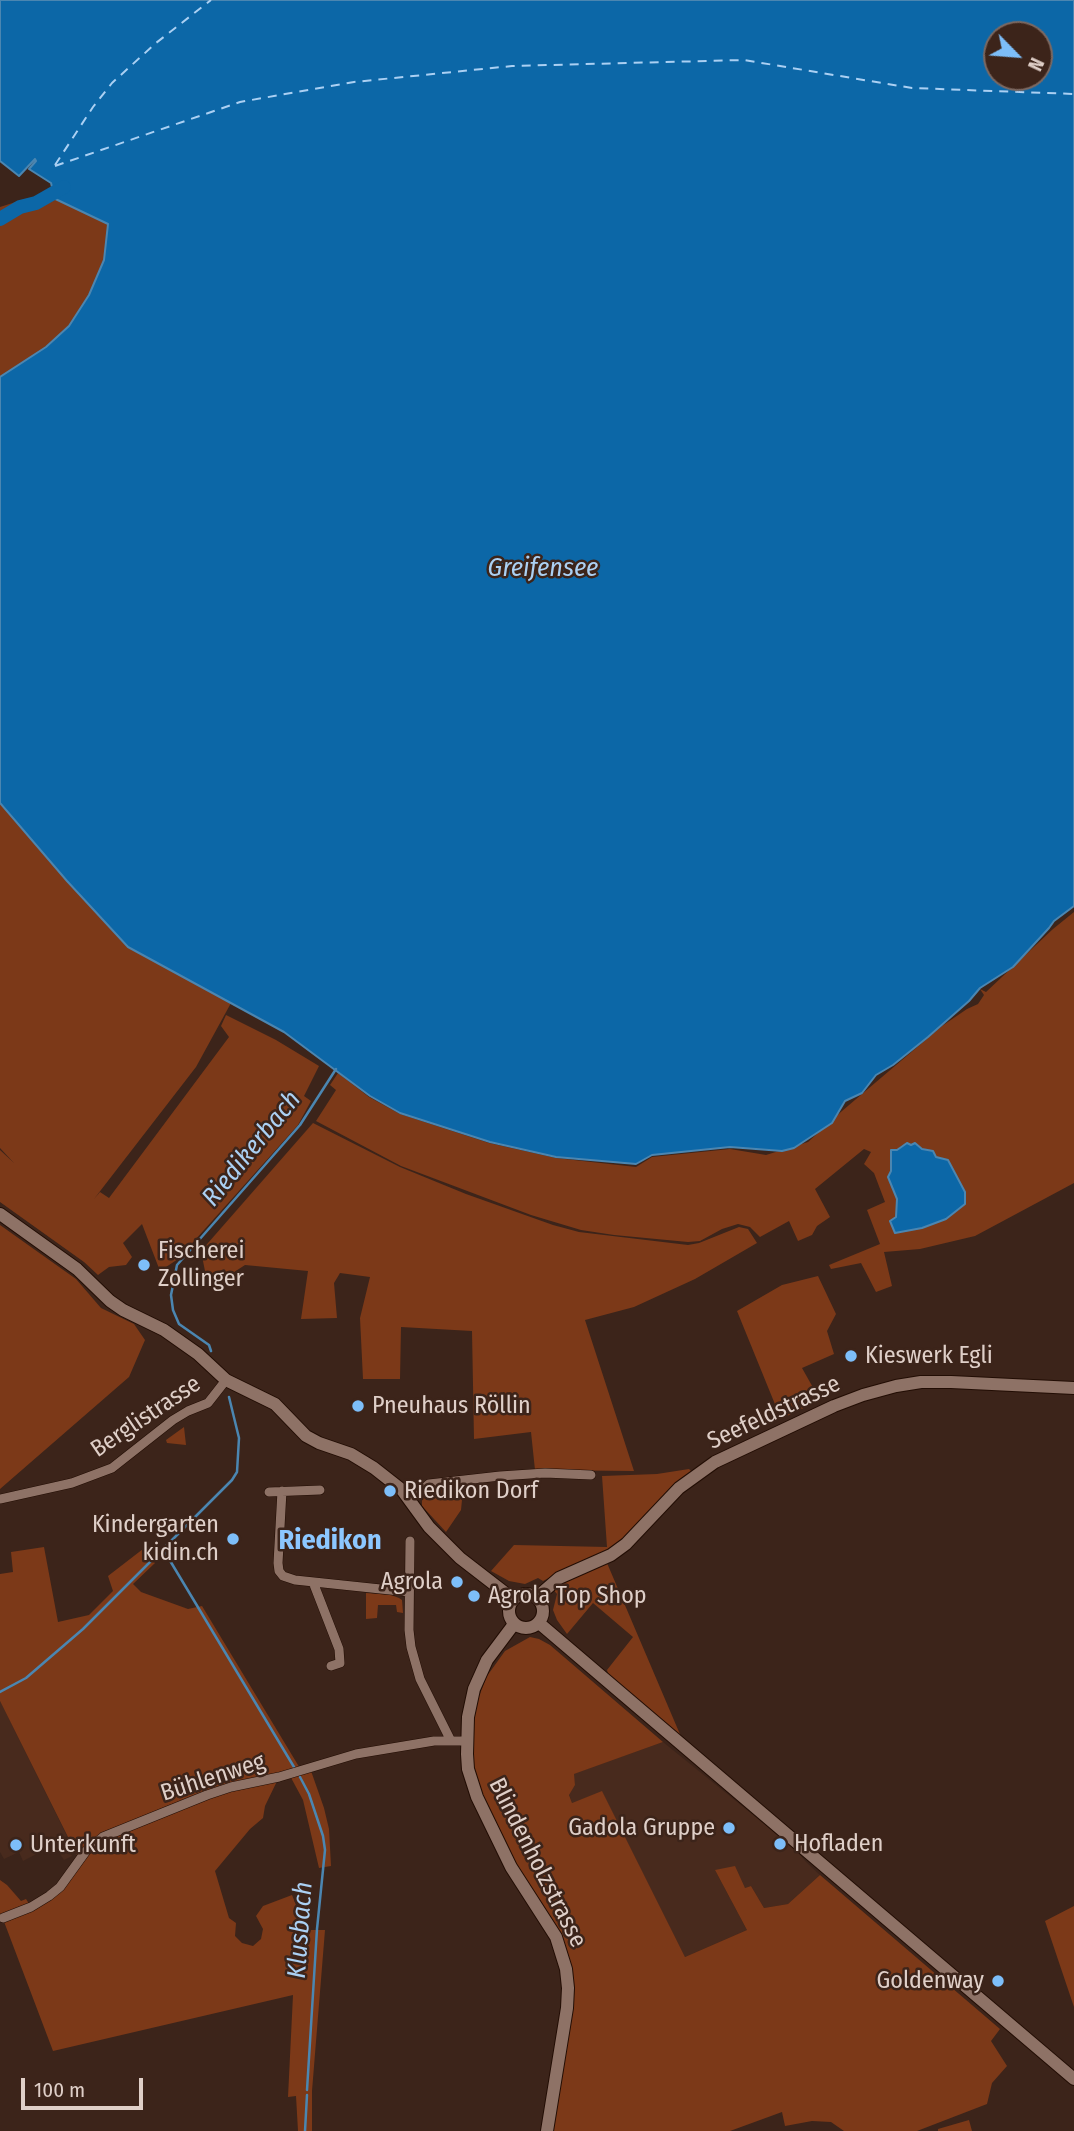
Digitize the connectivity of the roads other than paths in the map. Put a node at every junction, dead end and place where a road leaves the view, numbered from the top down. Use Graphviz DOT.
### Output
graph roads {
  1 [pos="0,1214"];
  2 [pos="226,1380"];
  3 [pos="1074,1388"];
  4 [pos="591,1475"];
  5 [pos="320,1490"];
  6 [pos="282,1491"];
  7 [pos="269,1492"];
  8 [pos="0,1499"];
  9 [pos="410,1500"];
  10 [pos="410,1541"];
  11 [pos="313,1582"];
  12 [pos="409,1592"];
  13 [pos="537,1597"];
  14 [pos="513,1599"];
  15 [pos="539,1623"];
  16 [pos="514,1624"];
  17 [pos="331,1666"];
  18 [pos="450,1741"];
  19 [pos="466,1741"];
  20 [pos="3,1918"];
  21 [pos="1074,2079"];
  22 [pos="547,2131"];
  1 -- 2 [label="main road"];
  2 -- 8 [label="street, Berglistrasse"];
  2 -- 9 [label="main road"];
  3 -- 13 [label="main road, Seefeldstrasse"];
  4 -- 9 [label="street"];
  5 -- 6 [label="street"];
  6 -- 7 [label="street"];
  6 -- 11 [label="street"];
  9 -- 14 [label="main road"];
  10 -- 12 [label="street"];
  11 -- 12 [label="street"];
  11 -- 17 [label="street"];
  12 -- 18 [label="street"];
  13 -- 14 [label="main road"];
  13 -- 15 [label="main road"];
  14 -- 16 [label="main road"];
  15 -- 16 [label="main road"];
  15 -- 21 [label="main road"];
  16 -- 19 [label="main road, Blindenholzstrasse"];
  18 -- 19 [label="street, Bühlenweg"];
  18 -- 20 [label="street, Bühlenweg"];
  19 -- 22 [label="main road, Blindenholzstrasse"];
}
